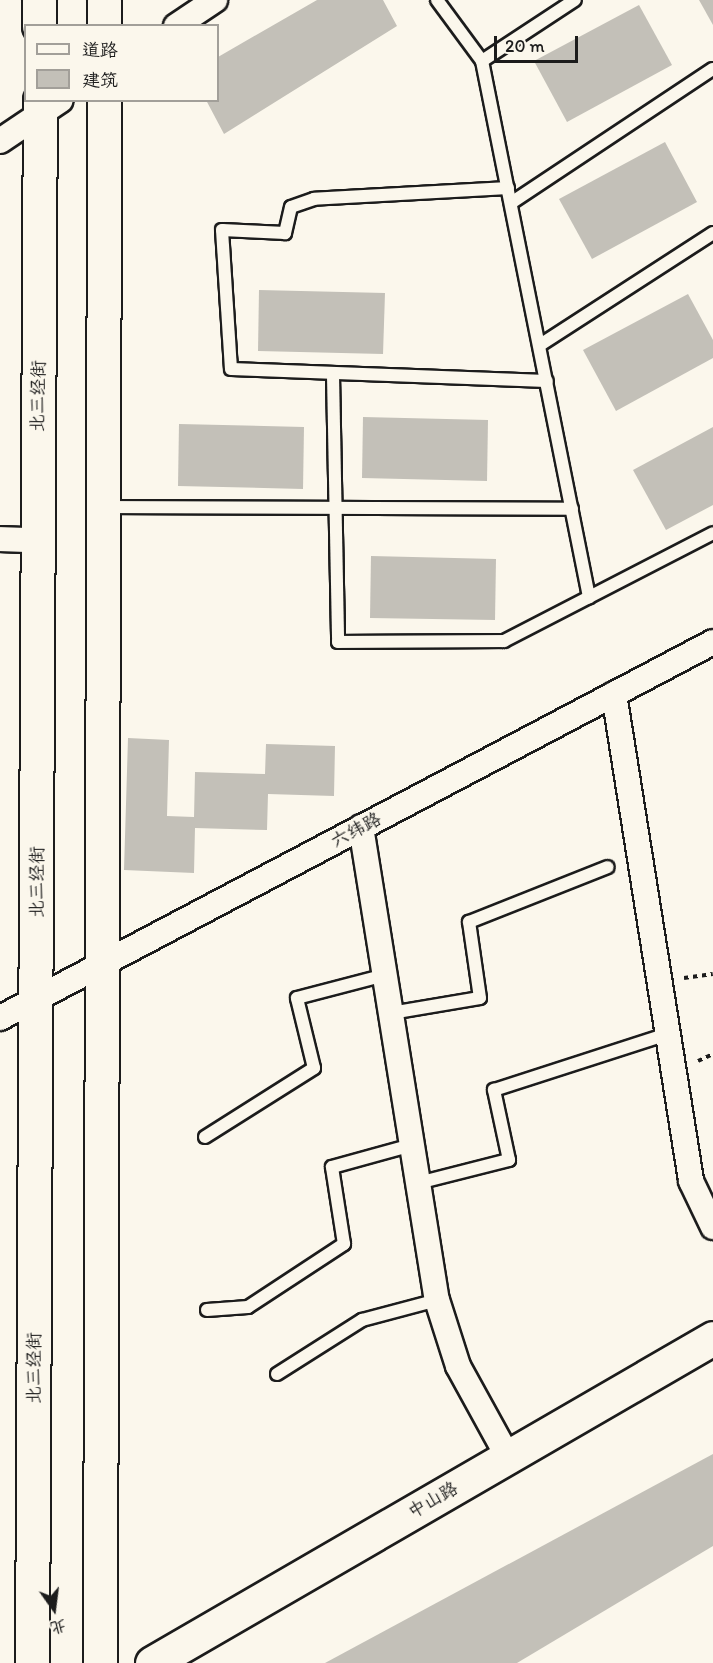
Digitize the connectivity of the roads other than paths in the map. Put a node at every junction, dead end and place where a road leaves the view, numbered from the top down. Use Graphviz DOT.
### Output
graph roads {
  1 [pos="39,0"];
  2 [pos="104,0"];
  3 [pos="215,0"];
  4 [pos="437,0"];
  5 [pos="575,0"];
  6 [pos="39,24"];
  7 [pos="104,24"];
  8 [pos="179,24"];
  9 [pos="482,61"];
  10 [pos="713,69"];
  11 [pos="104,102"];
  12 [pos="47,105"];
  13 [pos="0,141"];
  14 [pos="508,188"];
  15 [pos="511,203"];
  16 [pos="713,233"];
  17 [pos="540,345"];
  18 [pos="333,375"];
  19 [pos="547,381"];
  20 [pos="104,507"];
  21 [pos="336,508"];
  22 [pos="572,509"];
  23 [pos="713,533"];
  24 [pos="0,539"];
  25 [pos="36,540"];
  26 [pos="589,597"];
  27 [pos="713,642"];
  28 [pos="614,694"];
  29 [pos="361,827"];
  30 [pos="608,867"];
  31 [pos="105,961"];
  32 [pos="385,975"];
  33 [pos="37,997"];
  34 [pos="391,1013"];
  35 [pos="0,1018"];
  36 [pos="667,1034"];
  37 [pos="205,1137"];
  38 [pos="412,1145"];
  39 [pos="418,1183"];
  40 [pos="713,1227"];
  41 [pos="437,1300"];
  42 [pos="207,1310"];
  43 [pos="713,1338"];
  44 [pos="277,1374"];
  45 [pos="508,1457"];
  46 [pos="32,1663"];
  47 [pos="100,1663"];
  48 [pos="152,1663"];
  1 -- 6 [label="main road"];
  2 -- 7 [label="main road"];
  3 -- 8 [label="street"];
  4 -- 9 [label="lane"];
  5 -- 9 [label="lane"];
  9 -- 14 [label="lane"];
  10 -- 15 [label="lane"];
  11 -- 20 [label="main road"];
  12 -- 13 [label="street"];
  12 -- 25 [label="main road, 北三经街"];
  14 -- 15 [label="lane"];
  14 -- 18 [label="lane"];
  15 -- 17 [label="lane"];
  16 -- 17 [label="lane"];
  17 -- 19 [label="lane"];
  18 -- 19 [label="lane"];
  18 -- 21 [label="lane"];
  19 -- 22 [label="lane"];
  20 -- 21 [label="lane"];
  20 -- 31 [label="main road"];
  21 -- 22 [label="lane"];
  21 -- 26 [label="lane"];
  22 -- 26 [label="lane"];
  23 -- 26 [label="lane"];
  24 -- 25 [label="street"];
  25 -- 33 [label="main road, 北三经街"];
  27 -- 28 [label="street, 六纬路"];
  28 -- 29 [label="street, 六纬路"];
  28 -- 36 [label="street"];
  29 -- 31 [label="street, 六纬路"];
  29 -- 32 [label="street"];
  30 -- 34 [label="lane"];
  31 -- 33 [label="street, 六纬路"];
  31 -- 47 [label="main road"];
  32 -- 34 [label="street"];
  32 -- 37 [label="lane"];
  33 -- 35 [label="street, 六纬路"];
  33 -- 46 [label="main road, 北三经街"];
  34 -- 38 [label="street"];
  36 -- 39 [label="lane"];
  36 -- 40 [label="street"];
  38 -- 39 [label="street"];
  38 -- 42 [label="lane"];
  39 -- 41 [label="street"];
  41 -- 44 [label="lane"];
  41 -- 45 [label="street"];
  43 -- 45 [label="main road, 中山路"];
  45 -- 48 [label="main road, 中山路"];
}
